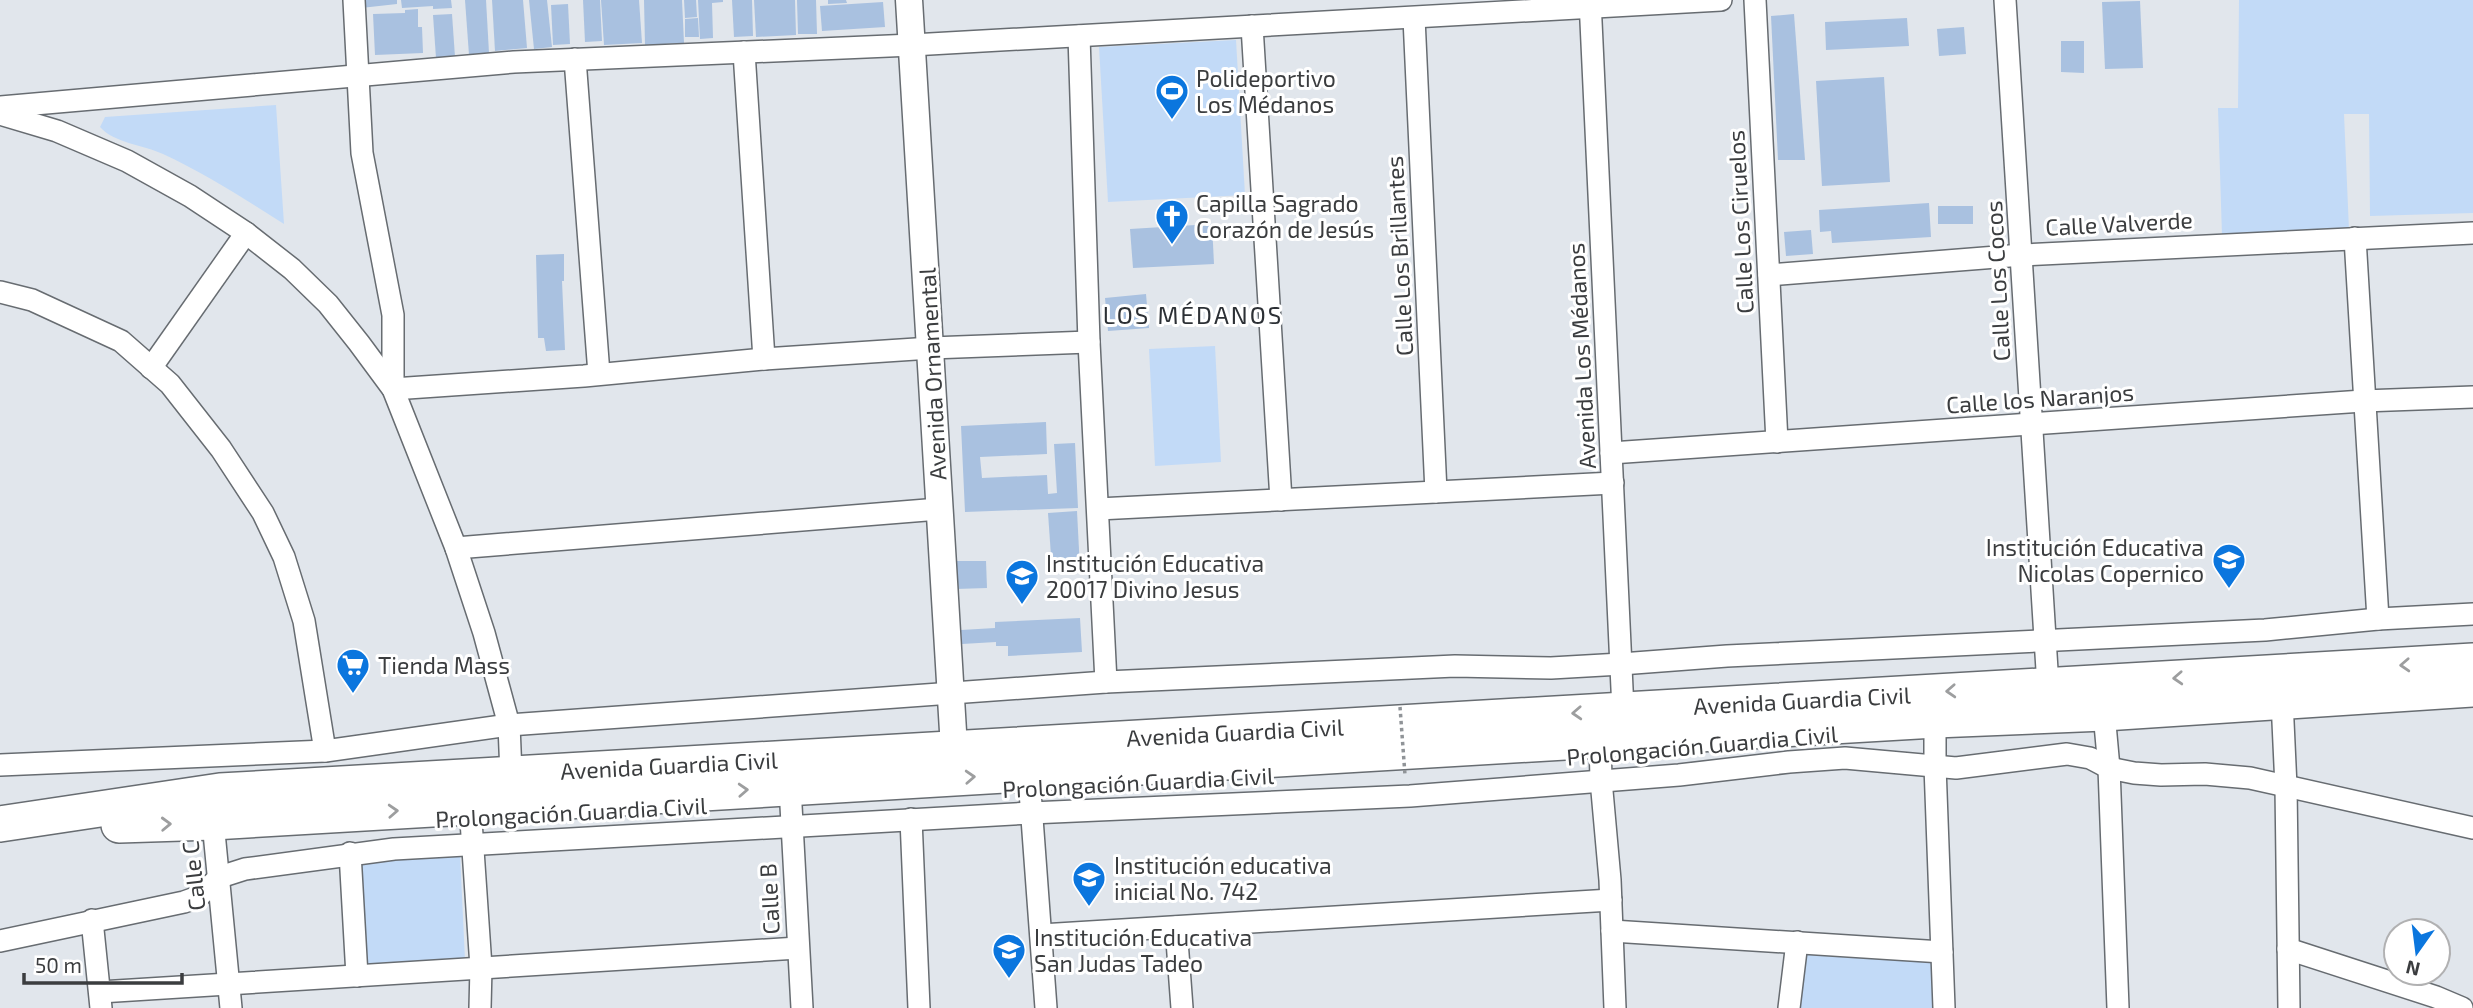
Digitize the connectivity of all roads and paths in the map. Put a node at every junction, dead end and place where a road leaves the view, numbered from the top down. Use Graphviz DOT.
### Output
graph roads {
  1 [pos="354,0"];
  2 [pos="909,0"];
  3 [pos="1721,0"];
  4 [pos="1755,0"];
  5 [pos="2005,0"];
  6 [pos="1590,4"];
  7 [pos="1414,18"];
  8 [pos="1252,26"];
  9 [pos="1079,36"];
  10 [pos="912,45"];
  11 [pos="744,52"];
  12 [pos="575,59"];
  13 [pos="356,76"];
  14 [pos="0,107"];
  15 [pos="0,114"];
  16 [pos="246,233"];
  17 [pos="2473,233"];
  18 [pos="2355,238"];
  19 [pos="2022,255"];
  20 [pos="1769,275"];
  21 [pos="0,292"];
  22 [pos="1089,341"];
  23 [pos="931,348"];
  24 [pos="764,359"];
  25 [pos="151,368"];
  26 [pos="598,374"];
  27 [pos="393,388"];
  28 [pos="2473,397"];
  29 [pos="2363,401"];
  30 [pos="2032,425"];
  31 [pos="1777,442"];
  32 [pos="1612,453"];
  33 [pos="1613,482"];
  34 [pos="1436,492"];
  35 [pos="1281,500"];
  36 [pos="939,509"];
  37 [pos="1098,509"];
  38 [pos="456,548"];
  39 [pos="2473,614"];
  40 [pos="2378,618"];
  41 [pos="2045,641"];
  42 [pos="2473,661"];
  43 [pos="1621,664"];
  44 [pos="1106,682"];
  45 [pos="2048,685"];
  46 [pos="2473,689"];
  47 [pos="950,692"];
  48 [pos="2282,700"];
  49 [pos="1401,707"];
  50 [pos="1623,710"];
  51 [pos="2104,712"];
  52 [pos="1935,720"];
  53 [pos="509,724"];
  54 [pos="1600,740"];
  55 [pos="954,748"];
  56 [pos="325,751"];
  57 [pos="1028,759"];
  58 [pos="0,765"];
  59 [pos="1935,766"];
  60 [pos="2109,768"];
  61 [pos="511,774"];
  62 [pos="1405,775"];
  63 [pos="1601,780"];
  64 [pos="790,788"];
  65 [pos="2286,788"];
  66 [pos="470,806"];
  67 [pos="1031,813"];
  68 [pos="911,820"];
  69 [pos="213,822"];
  70 [pos="0,824"];
  71 [pos="792,826"];
  72 [pos="2473,828"];
  73 [pos="0,830"];
  74 [pos="472,844"];
  75 [pos="350,853"];
  76 [pos="220,877"];
  77 [pos="1611,900"];
  78 [pos="92,920"];
  79 [pos="1176,927"];
  80 [pos="1612,931"];
  81 [pos="1041,935"];
  82 [pos="0,941"];
  83 [pos="1797,942"];
  84 [pos="798,948"];
  85 [pos="2288,949"];
  86 [pos="1941,952"];
  87 [pos="481,967"];
  88 [pos="357,976"];
  89 [pos="230,983"];
  90 [pos="101,1000"];
  91 [pos="231,1008"];
  92 [pos="480,1008"];
  93 [pos="802,1008"];
  94 [pos="919,1008"];
  95 [pos="1046,1008"];
  96 [pos="1182,1008"];
  97 [pos="1615,1008"];
  98 [pos="1789,1008"];
  99 [pos="1944,1008"];
  100 [pos="2118,1008"];
  101 [pos="2289,1008"];
  102 [pos="2462,1008"];
  1 -- 13 [label="street"];
  2 -- 10 [label="street, Avenida Ornamental"];
  3 -- 6 [label="street"];
  4 -- 20 [label="street, Calle Los Ciruelos"];
  5 -- 19 [label="street, Calle Los Cocos"];
  6 -- 7 [label="street"];
  6 -- 32 [label="street, Avenida Los Médanos"];
  7 -- 8 [label="street"];
  7 -- 34 [label="street, Calle Los Brillantes"];
  8 -- 9 [label="street"];
  8 -- 35 [label="street"];
  9 -- 10 [label="street"];
  9 -- 22 [label="street"];
  10 -- 11 [label="street"];
  10 -- 23 [label="street, Avenida Ornamental"];
  11 -- 12 [label="street"];
  11 -- 24 [label="street"];
  12 -- 13 [label="street"];
  12 -- 26 [label="street"];
  13 -- 14 [label="street"];
  13 -- 27 [label="street"];
  15 -- 16 [label="street"];
  16 -- 25 [label="street"];
  16 -- 27 [label="street"];
  17 -- 18 [label="street, Calle Valverde"];
  18 -- 19 [label="street, Calle Valverde"];
  18 -- 29 [label="street"];
  19 -- 20 [label="street, Calle Valverde"];
  19 -- 30 [label="street, Calle Los Cocos"];
  20 -- 31 [label="street, Calle Los Ciruelos"];
  21 -- 25 [label="street"];
  22 -- 23 [label="street"];
  22 -- 37 [label="street"];
  23 -- 24 [label="street"];
  23 -- 36 [label="street, Avenida Ornamental"];
  24 -- 26 [label="street"];
  25 -- 56 [label="street"];
  26 -- 27 [label="street"];
  27 -- 38 [label="street"];
  28 -- 29 [label="street, Calle los Naranjos"];
  29 -- 30 [label="street, Calle los Naranjos"];
  29 -- 40 [label="street"];
  30 -- 31 [label="street, Calle los Naranjos"];
  30 -- 41 [label="street, Calle Los Cocos"];
  31 -- 32 [label="street, Calle los Naranjos"];
  32 -- 33 [label="street, Avenida Los Médanos"];
  33 -- 34 [label="street"];
  33 -- 43 [label="street, Avenida Los Médanos"];
  34 -- 35 [label="street"];
  35 -- 37 [label="street"];
  36 -- 38 [label="street"];
  36 -- 47 [label="street, Avenida Ornamental"];
  37 -- 44 [label="street"];
  38 -- 53 [label="street"];
  39 -- 40 [label="street"];
  40 -- 41 [label="street"];
  41 -- 43 [label="street"];
  41 -- 45 [label="street, Calle Los Cocos"];
  42 -- 45 [label="highway, Avenida Guardia Civil, one-way"];
  43 -- 44 [label="street"];
  43 -- 50 [label="street, Avenida Los Médanos"];
  44 -- 47 [label="street"];
  45 -- 50 [label="highway, Avenida Guardia Civil, one-way"];
  46 -- 48 [label="highway, Avenida Guardia Civil"];
  47 -- 53 [label="street"];
  47 -- 55 [label="street, Avenida Ornamental"];
  48 -- 51 [label="highway, Avenida Guardia Civil"];
  48 -- 65 [label="street"];
  49 -- 62 [label="path, bridge"];
  50 -- 57 [label="highway, Avenida Guardia Civil, one-way"];
  51 -- 52 [label="highway, Avenida Guardia Civil"];
  51 -- 60 [label="street"];
  52 -- 54 [label="highway, Avenida Guardia Civil"];
  52 -- 59 [label="street"];
  53 -- 56 [label="street"];
  53 -- 61 [label="street"];
  54 -- 57 [label="highway, Avenida Guardia Civil"];
  54 -- 63 [label="street"];
  55 -- 57 [label="highway, Avenida Guardia Civil"];
  55 -- 61 [label="highway, Avenida Guardia Civil"];
  56 -- 58 [label="street"];
  64 -- 57 [label="highway, Avenida Guardia Civil, one-way"];
  57 -- 67 [label="street"];
  59 -- 60 [label="street, Prolongación Guardia Civil"];
  59 -- 63 [label="street, Prolongación Guardia Civil"];
  59 -- 86 [label="street"];
  60 -- 65 [label="street, Prolongación Guardia Civil"];
  60 -- 100 [label="street"];
  61 -- 70 [label="highway, Avenida Guardia Civil"];
  63 -- 67 [label="street, Prolongación Guardia Civil"];
  63 -- 77 [label="street"];
  66 -- 64 [label="highway, Avenida Guardia Civil, one-way"];
  64 -- 71 [label="street, Calle B"];
  65 -- 72 [label="street, Prolongación Guardia Civil"];
  65 -- 85 [label="street"];
  69 -- 66 [label="highway, Avenida Guardia Civil, one-way"];
  66 -- 74 [label="street"];
  67 -- 68 [label="street, Prolongación Guardia Civil"];
  67 -- 81 [label="street"];
  68 -- 71 [label="street, Prolongación Guardia Civil"];
  68 -- 94 [label="street"];
  73 -- 69 [label="highway, Avenida Guardia Civil, one-way"];
  69 -- 76 [label="street, Calle C"];
  71 -- 74 [label="street, Prolongación Guardia Civil"];
  71 -- 84 [label="street, Calle B"];
  74 -- 75 [label="street, Prolongación Guardia Civil"];
  74 -- 87 [label="street"];
  75 -- 76 [label="street, Prolongación Guardia Civil"];
  75 -- 88 [label="street"];
  76 -- 78 [label="street, Prolongación Guardia Civil"];
  76 -- 89 [label="street, Calle C"];
  77 -- 79 [label="street"];
  77 -- 80 [label="street"];
  78 -- 82 [label="street, Prolongación Guardia Civil"];
  78 -- 90 [label="street"];
  79 -- 81 [label="street"];
  79 -- 96 [label="street"];
  80 -- 83 [label="street"];
  80 -- 97 [label="street"];
  81 -- 95 [label="street"];
  83 -- 86 [label="street"];
  83 -- 98 [label="street"];
  84 -- 87 [label="street"];
  84 -- 93 [label="street, Calle B"];
  85 -- 101 [label="street"];
  85 -- 102 [label="street"];
  86 -- 99 [label="street"];
  87 -- 88 [label="street"];
  87 -- 92 [label="street"];
  88 -- 89 [label="street"];
  89 -- 90 [label="street"];
  89 -- 91 [label="street, Calle C"];
}
